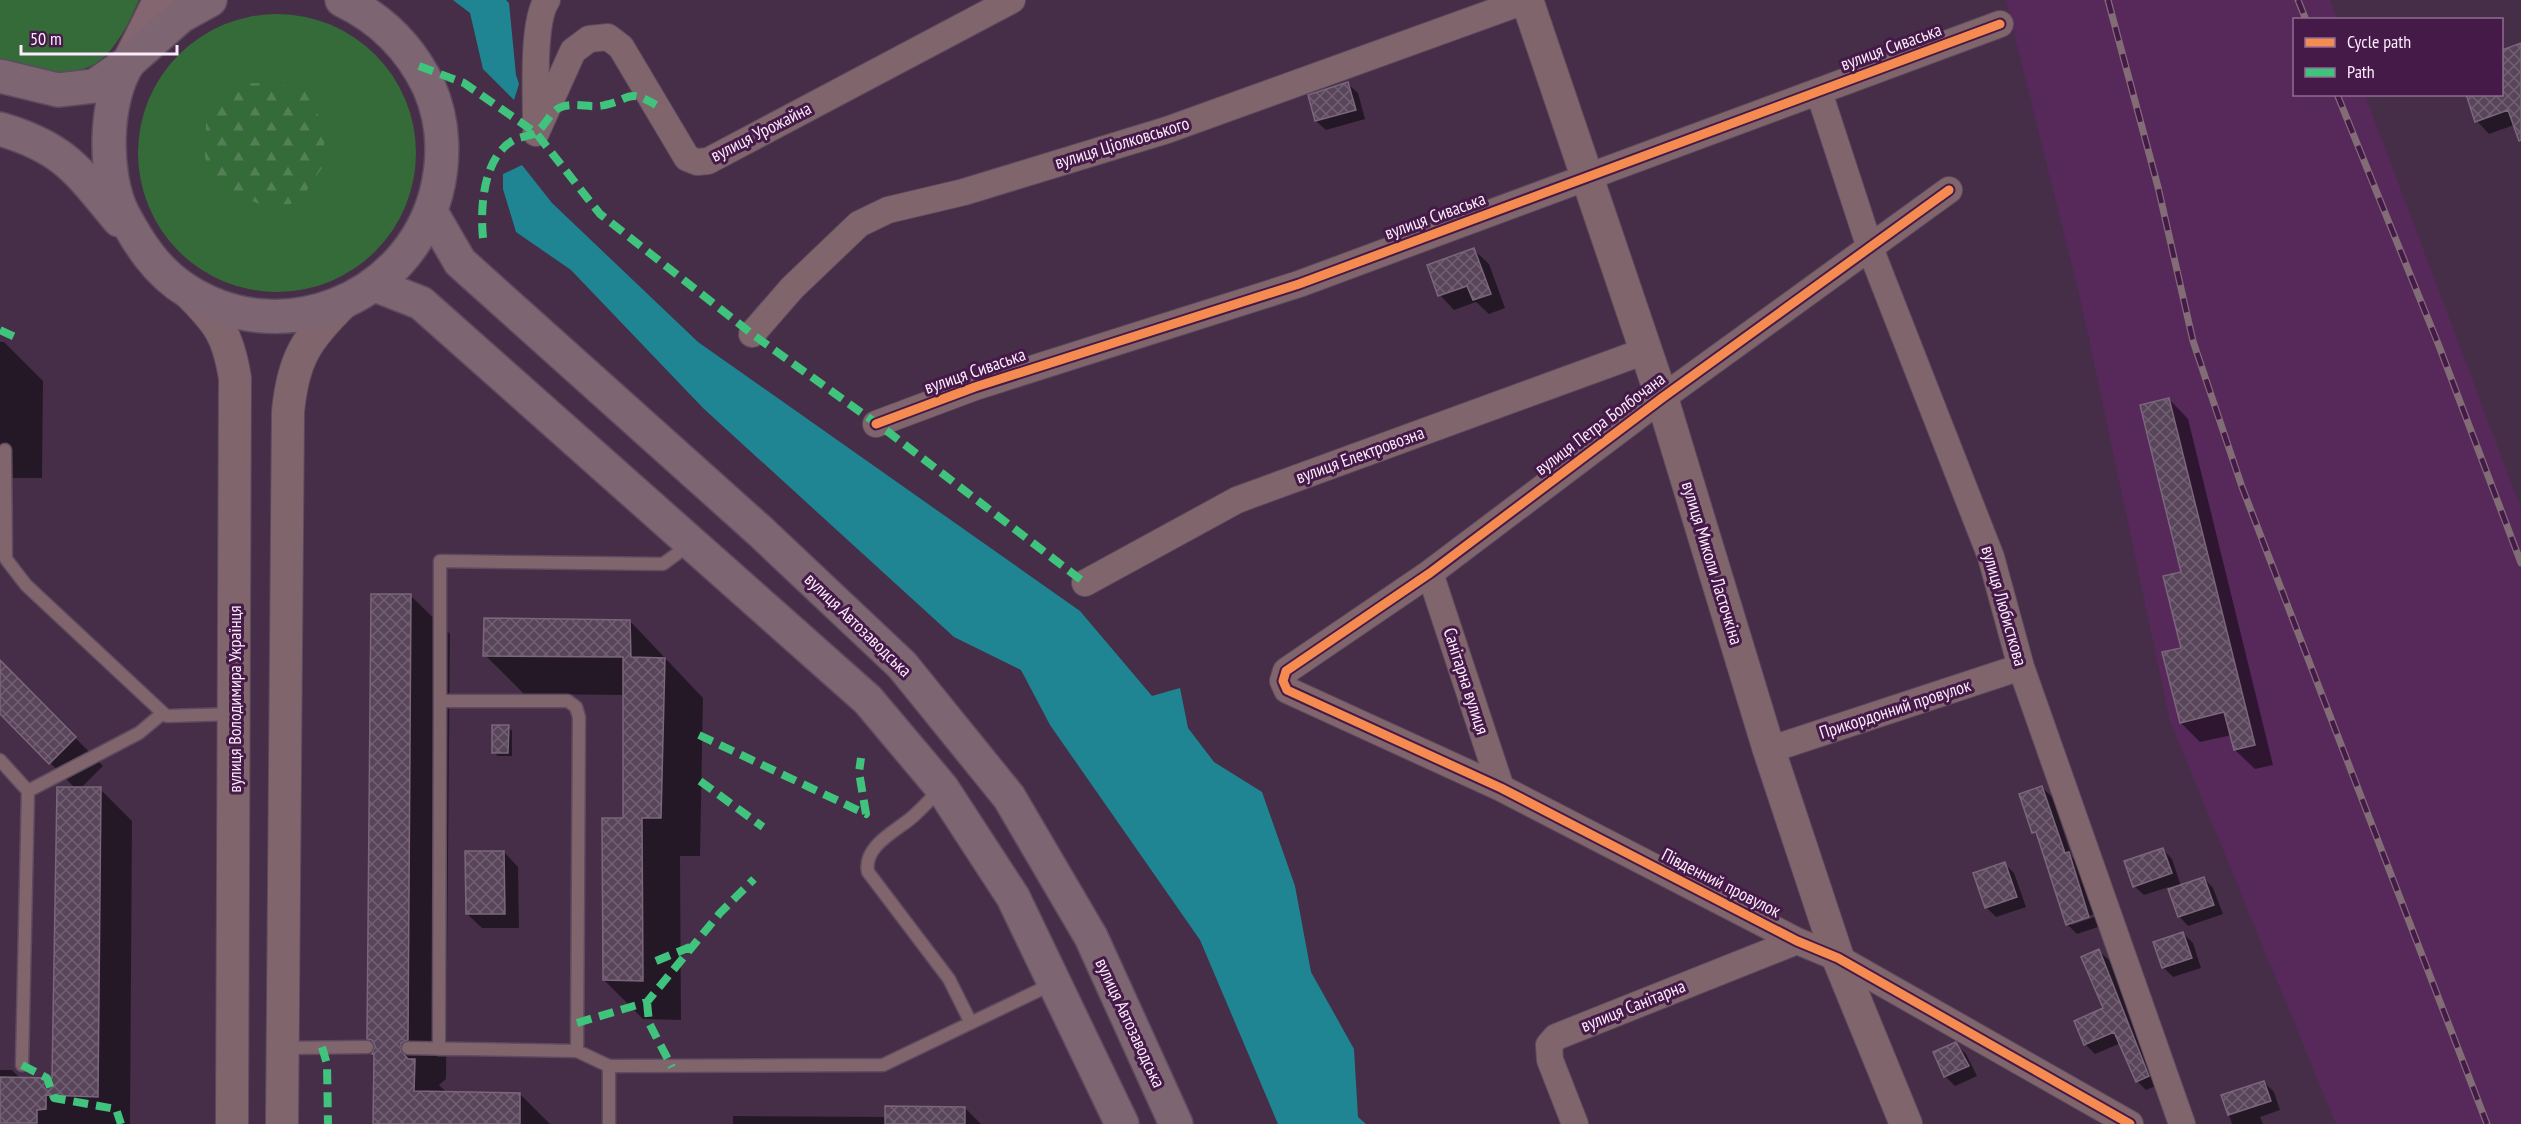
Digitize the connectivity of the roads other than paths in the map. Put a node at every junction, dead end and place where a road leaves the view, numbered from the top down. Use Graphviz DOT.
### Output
graph roads {
  1 [pos="160,0"];
  2 [pos="210,0"];
  3 [pos="547,0"];
  4 [pos="1012,0"];
  5 [pos="1527,0"];
  6 [pos="352,3"];
  7 [pos="2000,24"];
  8 [pos="129,62"];
  9 [pos="0,76"];
  10 [pos="1819,92"];
  11 [pos="0,129"];
  12 [pos="1588,178"];
  13 [pos="1949,190"];
  14 [pos="431,212"];
  15 [pos="138,243"];
  16 [pos="1870,248"];
  17 [pos="375,285"];
  18 [pos="186,291"];
  19 [pos="344,302"];
  20 [pos="752,334"];
  21 [pos="1645,351"];
  22 [pos="1662,398"];
  23 [pos="876,424"];
  24 [pos="5,450"];
  25 [pos="693,542"];
  26 [pos="1431,573"];
  27 [pos="1085,583"];
  28 [pos="2021,667"];
  29 [pos="1287,690"];
  30 [pos="440,701"];
  31 [pos="163,713"];
  32 [pos="235,714"];
  33 [pos="1769,750"];
  34 [pos="0,760"];
  35 [pos="942,788"];
  36 [pos="1501,788"];
  37 [pos="28,791"];
  38 [pos="1797,941"];
  39 [pos="1838,958"];
  40 [pos="1053,984"];
  41 [pos="970,1021"];
  42 [pos="367,1047"];
  43 [pos="281,1048"];
  44 [pos="408,1048"];
  45 [pos="439,1049"];
  46 [pos="577,1051"];
  47 [pos="22,1065"];
  48 [pos="609,1066"];
  49 [pos="232,1124"];
  50 [pos="282,1124"];
  51 [pos="609,1124"];
  52 [pos="1122,1124"];
  53 [pos="1176,1124"];
  54 [pos="1575,1124"];
  55 [pos="1906,1124"];
  56 [pos="2130,1124"];
  57 [pos="2182,1124"];
  1 -- 8 [label="main road, вулиця Володимира Українця"];
  2 -- 8 [label="main road, вулиця Володимира Українця"];
  3 -- 4 [label="street, вулиця Урожайна"];
  5 -- 12 [label="street, вулиця Миколи Ласточкіна"];
  5 -- 20 [label="street, вулиця Ціолковського"];
  6 -- 14 [label="main road, вулиця Володимира Українця"];
  7 -- 10 [label="street, вулиця Сиваська"];
  8 -- 9 [label="main road"];
  8 -- 15 [label="main road, вулиця Володимира Українця"];
  10 -- 12 [label="street, вулиця Сиваська"];
  10 -- 16 [label="street, вулиця Любисткова"];
  11 -- 15 [label="main road"];
  12 -- 21 [label="street, вулиця Миколи Ласточкіна"];
  12 -- 23 [label="street, вулиця Сиваська"];
  13 -- 16 [label="street, вулиця Петра Болбочана"];
  14 -- 17 [label="main road, вулиця Володимира Українця"];
  14 -- 53 [label="main road, вулиця Автозаводська"];
  15 -- 18 [label="main road, вулиця Володимира Українця"];
  16 -- 22 [label="street, вулиця Петра Болбочана"];
  16 -- 28 [label="street, вулиця Любисткова"];
  17 -- 19 [label="main road, вулиця Володимира Українця"];
  17 -- 25 [label="main road"];
  18 -- 19 [label="main road, вулиця Володимира Українця"];
  18 -- 32 [label="street, вулиця Володимира Українця"];
  19 -- 43 [label="street, вулиця Володимира Українця"];
  21 -- 22 [label="street, вулиця Миколи Ласточкіна"];
  21 -- 27 [label="street, вулиця Електровозна"];
  22 -- 26 [label="street, вулиця Петра Болбочана"];
  22 -- 33 [label="street, вулиця Миколи Ласточкіна"];
  24 -- 31 [label="lane"];
  25 -- 30 [label="lane"];
  25 -- 35 [label="main road"];
  26 -- 29 [label="street, вулиця Петра Болбочана"];
  26 -- 36 [label="street, Санітарна вулиця"];
  28 -- 33 [label="street, Прикордонний провулок"];
  28 -- 57 [label="street, вулиця Любисткова"];
  29 -- 36 [label="street, Південний провулок"];
  30 -- 45 [label="lane"];
  30 -- 46 [label="lane"];
  31 -- 32 [label="lane"];
  31 -- 37 [label="lane"];
  32 -- 49 [label="street, вулиця Володимира Українця"];
  33 -- 39 [label="street, вулиця Миколи Ласточкіна"];
  34 -- 37 [label="lane"];
  35 -- 40 [label="main road"];
  35 -- 41 [label="lane"];
  36 -- 38 [label="street, Південний провулок"];
  37 -- 47 [label="lane"];
  38 -- 39 [label="street, Південний провулок"];
  38 -- 54 [label="street, вулиця Санітарна"];
  39 -- 55 [label="street, вулиця Миколи Ласточкіна"];
  39 -- 56 [label="street, Південний провулок"];
  40 -- 41 [label="lane"];
  40 -- 52 [label="main road"];
  41 -- 48 [label="lane"];
  42 -- 43 [label="lane"];
  43 -- 50 [label="street, вулиця Володимира Українця"];
  44 -- 45 [label="lane"];
  45 -- 46 [label="lane"];
  46 -- 48 [label="lane"];
  48 -- 51 [label="lane"];
}
